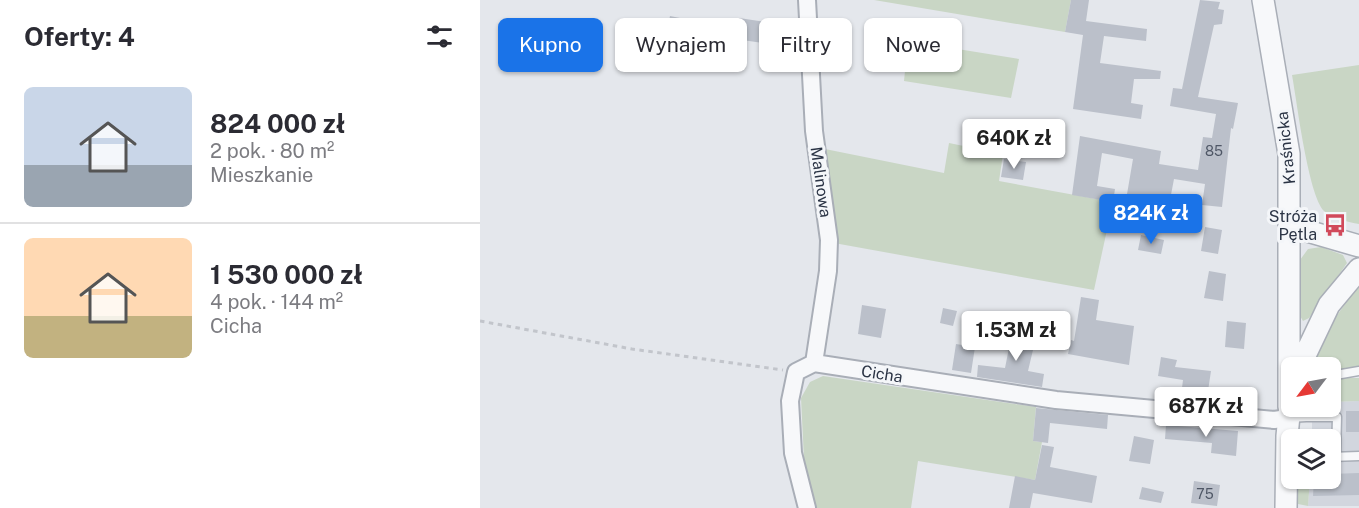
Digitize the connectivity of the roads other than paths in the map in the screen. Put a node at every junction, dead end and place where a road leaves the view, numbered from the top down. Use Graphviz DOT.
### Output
graph roads {
  1 [pos="807,0"];
  2 [pos="1263,0"];
  3 [pos="1290,226"];
  4 [pos="1359,246"];
  5 [pos="1359,268"];
  6 [pos="1294,357"];
  7 [pos="1304,357"];
  8 [pos="814,363"];
  9 [pos="1359,371"];
  10 [pos="1341,374"];
  11 [pos="1281,416"];
  12 [pos="1359,456"];
  13 [pos="1341,457"];
  14 [pos="1287,489"];
  15 [pos="807,508"];
  16 [pos="1286,508"];
  1 -- 8 [label="street, Malinowa"];
  2 -- 3 [label="street, Kraśnicka"];
  3 -- 4 [label="street"];
  3 -- 6 [label="street, Kraśnicka"];
  5 -- 7 [label="street"];
  8 -- 11 [label="street, Cicha"];
  8 -- 15 [label="street"];
  9 -- 10 [label="lane"];
  12 -- 13 [label="lane"];
  14 -- 16 [label="street, Kraśnicka"];
}
